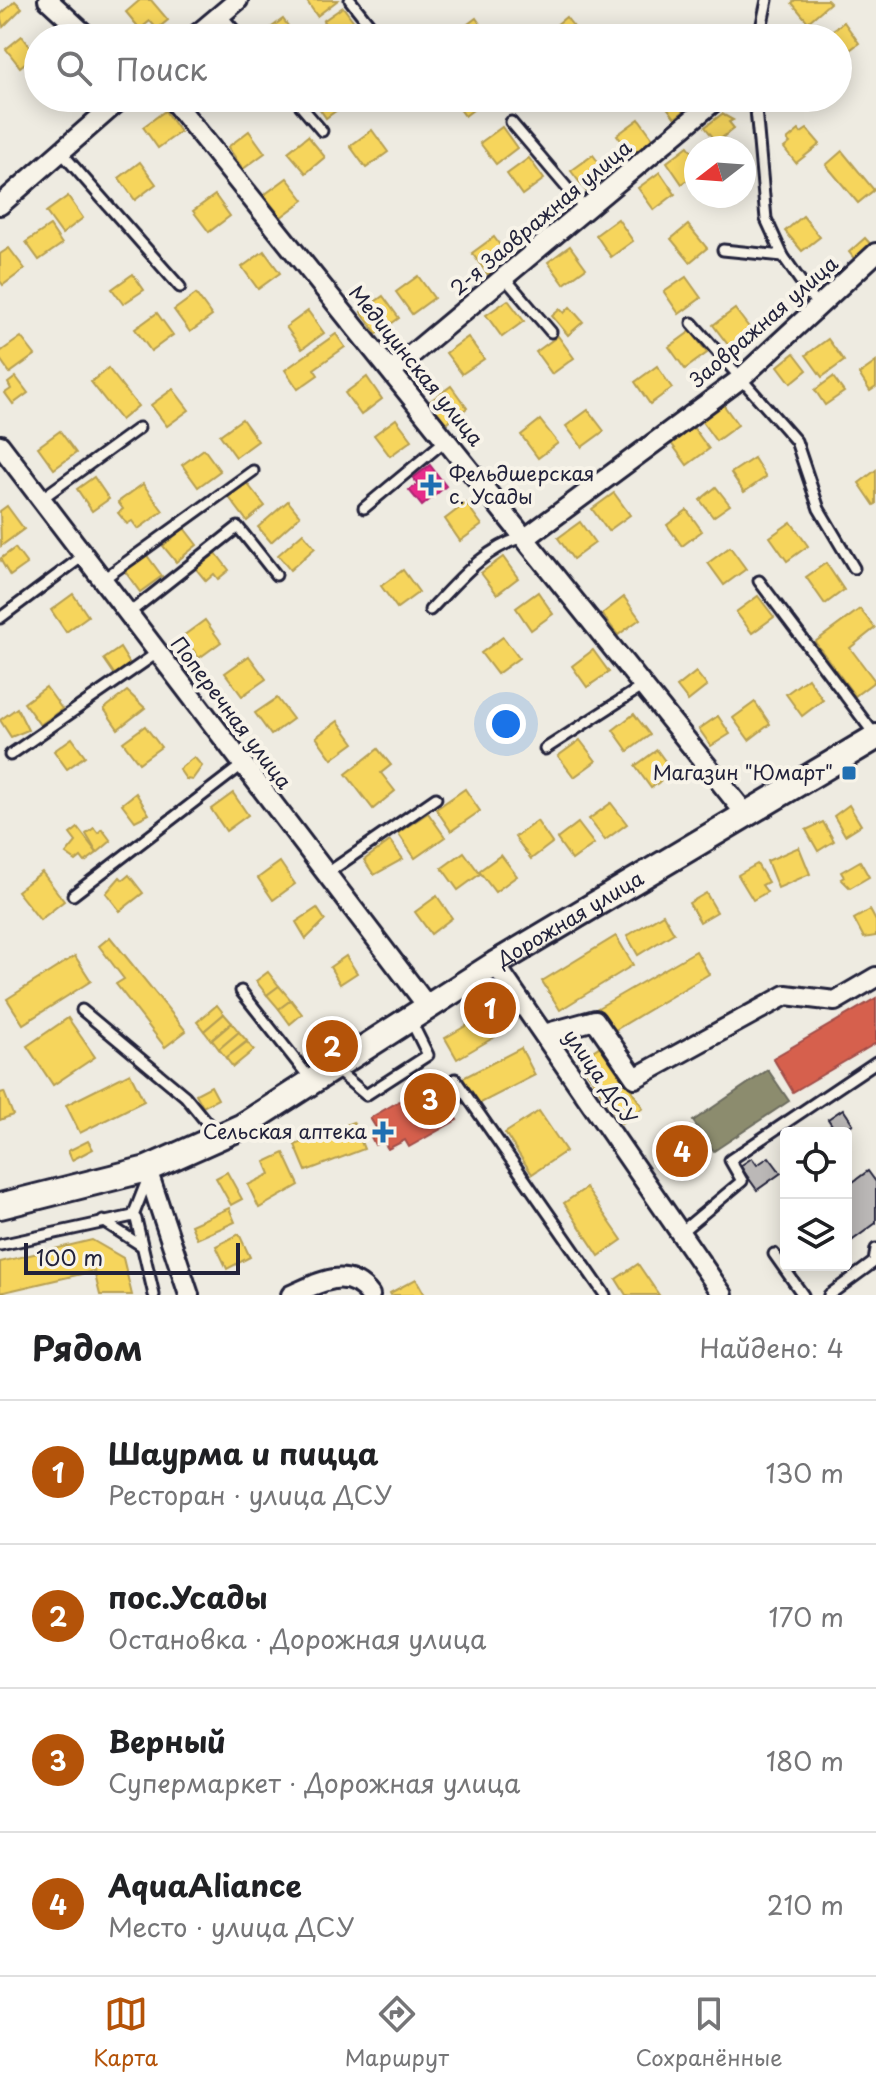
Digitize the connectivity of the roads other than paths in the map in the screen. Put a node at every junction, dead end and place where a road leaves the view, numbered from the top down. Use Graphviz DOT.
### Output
graph roads {
  1 [pos="48,0"];
  2 [pos="238,0"];
  3 [pos="350,0"];
  4 [pos="767,0"];
  5 [pos="221,15"];
  6 [pos="74,24"];
  7 [pos="210,24"];
  8 [pos="229,24"];
  9 [pos="369,24"];
  10 [pos="762,24"];
  11 [pos="106,112"];
  12 [pos="182,112"];
  13 [pos="306,112"];
  14 [pos="701,112"];
  15 [pos="756,112"];
  16 [pos="511,122"];
  17 [pos="322,131"];
  18 [pos="61,152"];
  19 [pos="0,205"];
  20 [pos="585,209"];
  21 [pos="723,250"];
  22 [pos="876,253"];
  23 [pos="783,256"];
  24 [pos="504,277"];
  25 [pos="180,287"];
  26 [pos="817,305"];
  27 [pos="692,323"];
  28 [pos="551,332"];
  29 [pos="392,371"];
  30 [pos="740,379"];
  31 [pos="139,428"];
  32 [pos="447,439"];
  33 [pos="0,445"];
  34 [pos="253,471"];
  35 [pos="41,499"];
  36 [pos="364,508"];
  37 [pos="527,537"];
  38 [pos="83,556"];
  39 [pos="854,568"];
  40 [pos="276,575"];
  41 [pos="102,580"];
  42 [pos="759,581"];
  43 [pos="430,610"];
  44 [pos="128,614"];
  45 [pos="0,618"];
  46 [pos="157,653"];
  47 [pos="644,685"];
  48 [pos="876,736"];
  49 [pos="545,749"];
  50 [pos="10,755"];
  51 [pos="242,765"];
  52 [pos="436,798"];
  53 [pos="745,813"];
  54 [pos="326,874"];
  55 [pos="73,895"];
  56 [pos="495,964"];
  57 [pos="876,977"];
  58 [pos="241,991"];
  59 [pos="82,1010"];
  60 [pos="419,1013"];
  61 [pos="544,1034"];
  62 [pos="876,1062"];
  63 [pos="333,1067"];
  64 [pos="455,1079"];
  65 [pos="312,1081"];
  66 [pos="218,1137"];
  67 [pos="148,1172"];
  68 [pos="0,1206"];
  69 [pos="133,1216"];
  70 [pos="103,1221"];
  71 [pos="681,1232"];
  72 [pos="0,1245"];
  73 [pos="142,1246"];
  74 [pos="876,1249"];
  75 [pos="774,1254"];
  76 [pos="154,1295"];
  77 [pos="189,1295"];
  78 [pos="291,1295"];
  79 [pos="370,1295"];
  80 [pos="605,1295"];
  81 [pos="723,1295"];
  82 [pos="803,1295"];
  83 [pos="829,1295"];
  1 -- 6 [label="street"];
  2 -- 5 [label="street"];
  3 -- 9 [label="lane"];
  4 -- 10 [label="lane"];
  5 -- 7 [label="street"];
  5 -- 8 [label="lane"];
  11 -- 18 [label="street"];
  12 -- 29 [label="street, Медицинская улица"];
  13 -- 17 [label="lane"];
  14 -- 20 [label="street, 2-я Заовражная улица"];
  15 -- 23 [label="lane"];
  16 -- 20 [label="lane"];
  18 -- 19 [label="street"];
  18 -- 25 [label="lane"];
  20 -- 24 [label="street, 2-я Заовражная улица"];
  21 -- 23 [label="lane"];
  22 -- 26 [label="street, Заовражная улица"];
  23 -- 26 [label="lane"];
  24 -- 28 [label="lane"];
  24 -- 29 [label="street, 2-я Заовражная улица"];
  26 -- 30 [label="street, Заовражная улица"];
  27 -- 30 [label="lane"];
  29 -- 32 [label="street, Медицинская улица"];
  30 -- 37 [label="street, Заовражная улица"];
  30 -- 39 [label="lane"];
  31 -- 35 [label="lane"];
  32 -- 36 [label="lane"];
  32 -- 37 [label="street, Медицинская улица"];
  33 -- 35 [label="street, Поперечная улица"];
  34 -- 41 [label="lane"];
  35 -- 38 [label="street, Поперечная улица"];
  37 -- 43 [label="lane"];
  37 -- 47 [label="street, Медицинская улица"];
  38 -- 41 [label="street, Поперечная улица"];
  38 -- 45 [label="lane"];
  40 -- 44 [label="lane"];
  41 -- 44 [label="street, Поперечная улица"];
  42 -- 48 [label="lane"];
  44 -- 46 [label="street, Поперечная улица"];
  46 -- 50 [label="lane"];
  46 -- 51 [label="street, Поперечная улица"];
  47 -- 49 [label="lane"];
  47 -- 53 [label="street, Медицинская улица"];
  48 -- 53 [label="street, Дорожная улица"];
  51 -- 54 [label="street, Поперечная улица"];
  51 -- 55 [label="lane"];
  52 -- 54 [label="lane"];
  53 -- 56 [label="street, Дорожная улица"];
  54 -- 60 [label="street, Поперечная улица"];
  56 -- 60 [label="street, Дорожная улица"];
  56 -- 61 [label="street, улица ДСУ"];
  57 -- 61 [label="street"];
  58 -- 65 [label="lane"];
  59 -- 66 [label="lane"];
  60 -- 63 [label="street, Дорожная улица"];
  60 -- 63 [label="lane"];
  61 -- 71 [label="street, улица ДСУ"];
  62 -- 71 [label="lane"];
  63 -- 65 [label="street, Дорожная улица"];
  64 -- 80 [label="lane"];
  65 -- 66 [label="street, Дорожная улица"];
  66 -- 67 [label="street, Дорожная улица"];
  67 -- 68 [label="street, Дорожная улица"];
  67 -- 69 [label="lane"];
  67 -- 77 [label="street"];
  69 -- 70 [label="lane"];
  69 -- 73 [label="lane"];
  70 -- 72 [label="lane"];
  70 -- 73 [label="lane"];
  71 -- 81 [label="street, улица ДСУ"];
  73 -- 76 [label="lane"];
  74 -- 83 [label="lane"];
  75 -- 82 [label="lane"];
  78 -- 79 [label="street"];
}
